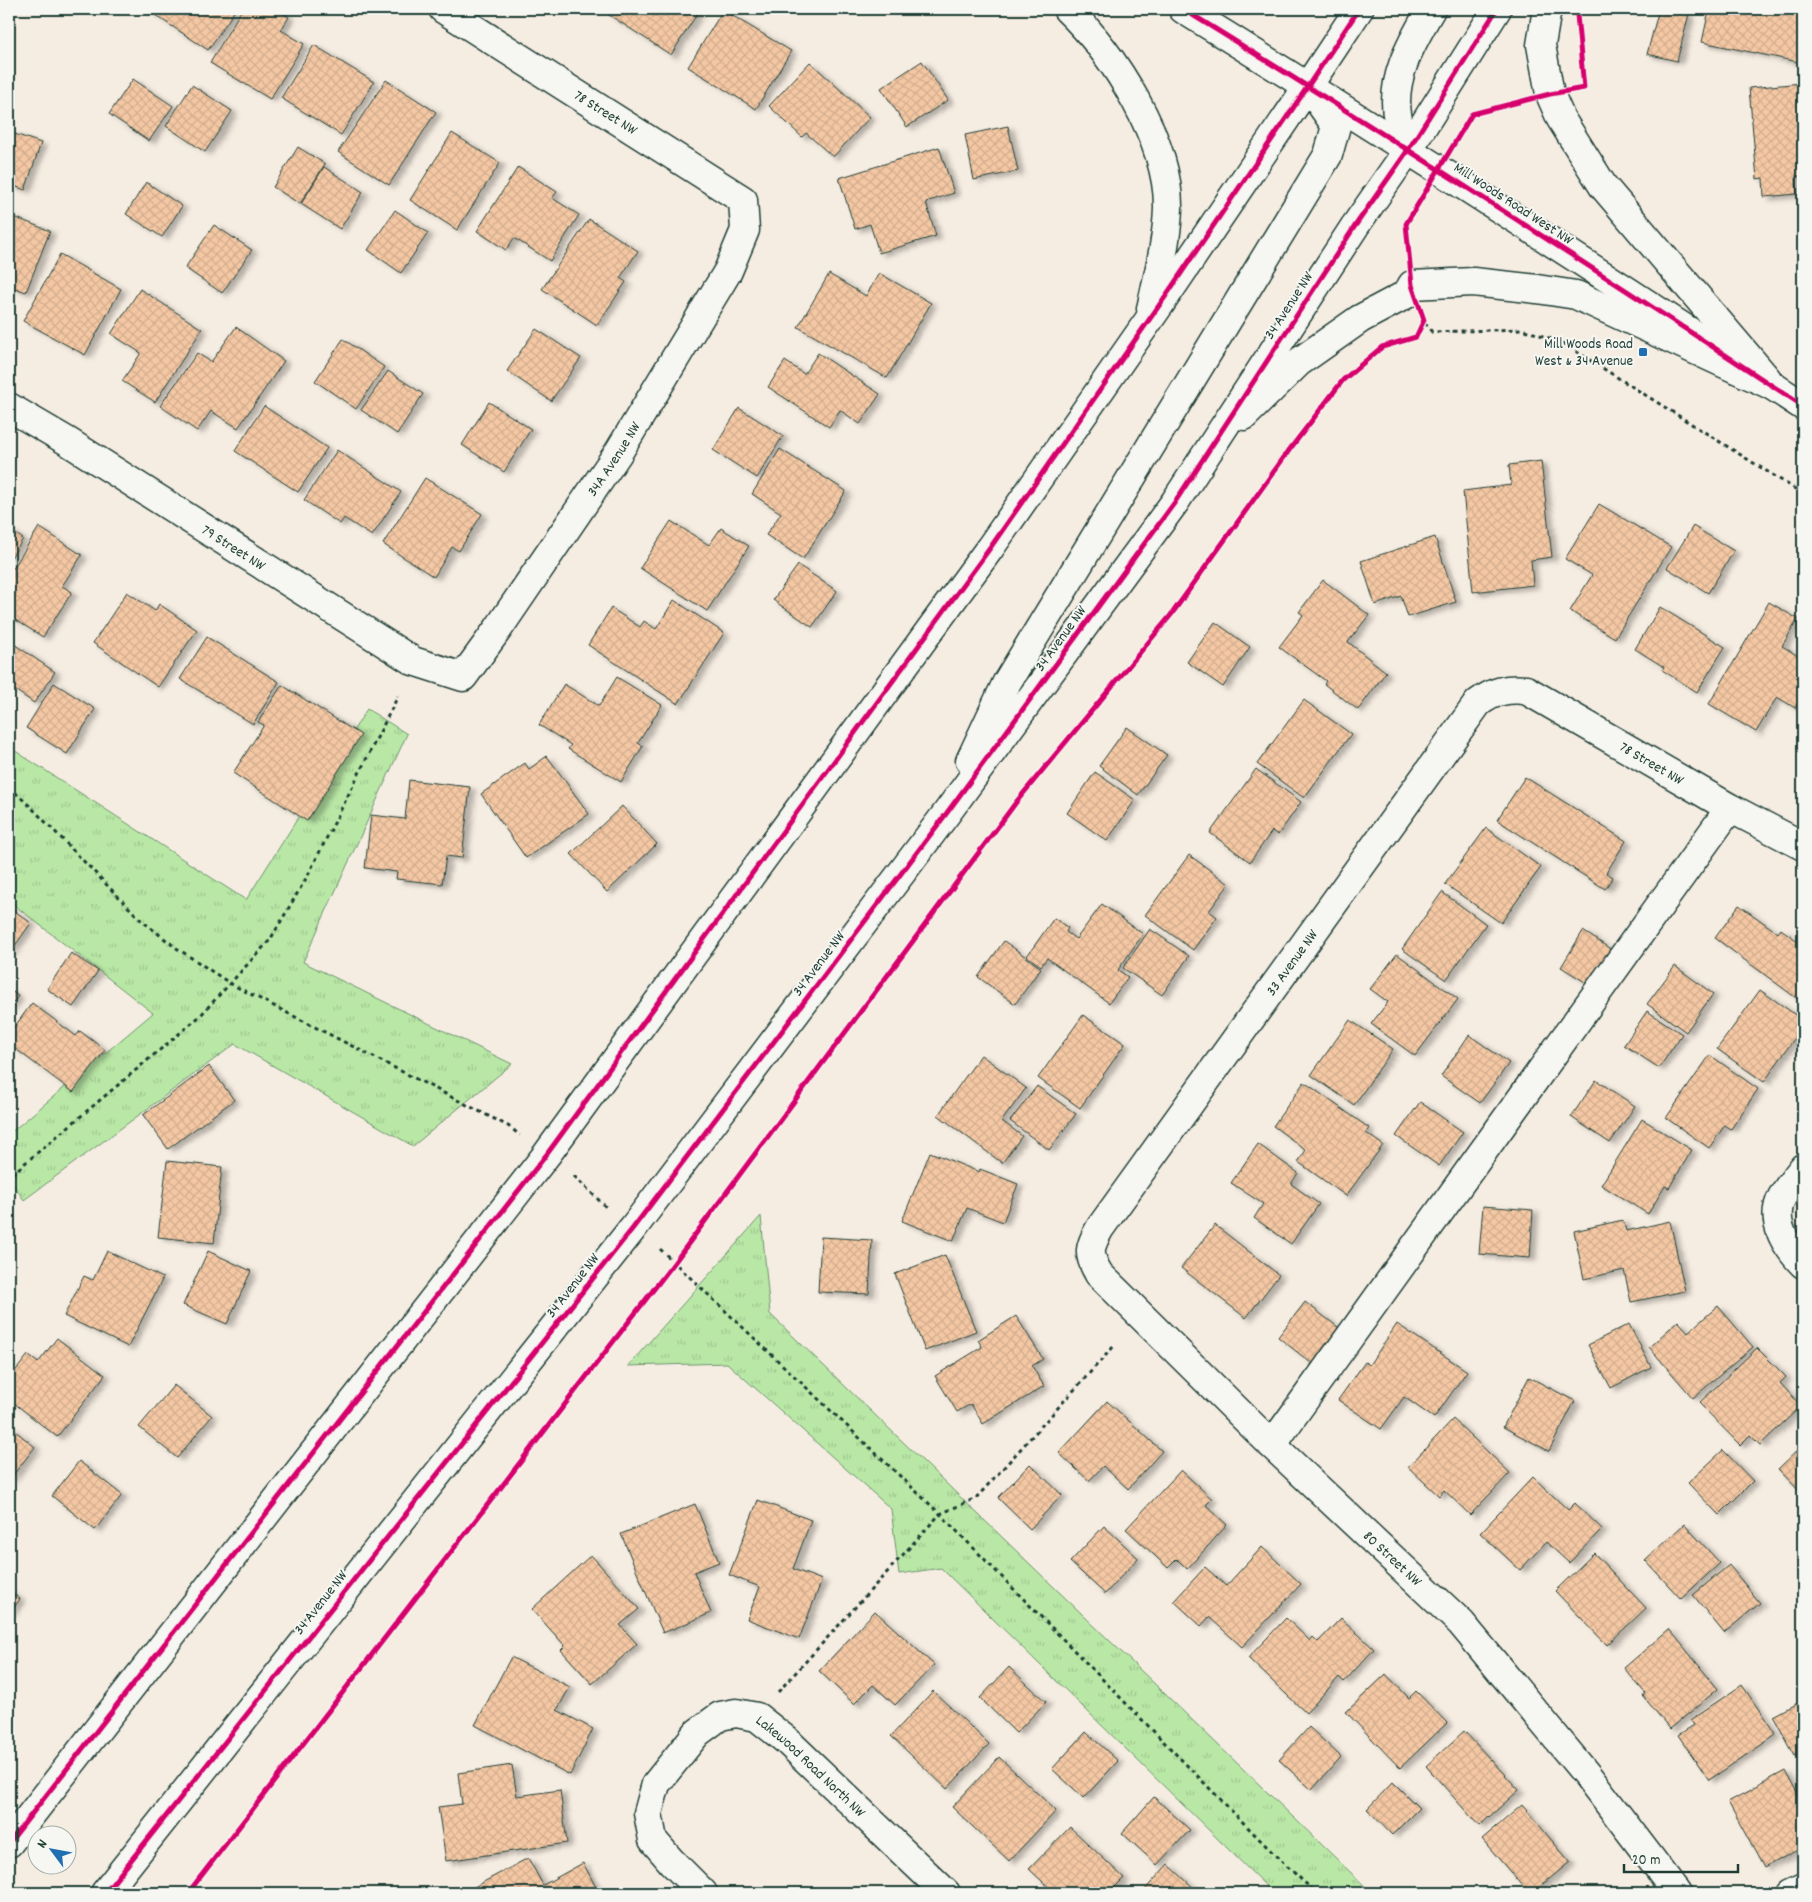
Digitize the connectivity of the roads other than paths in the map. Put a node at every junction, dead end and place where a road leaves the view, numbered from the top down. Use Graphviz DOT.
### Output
graph roads {
  1 [pos="443,9"];
  2 [pos="1067,9"];
  3 [pos="1183,9"];
  4 [pos="1359,9"];
  5 [pos="1431,9"];
  6 [pos="1497,9"];
  7 [pos="1546,9"];
  8 [pos="1308,86"];
  9 [pos="1408,150"];
  10 [pos="745,230"];
  11 [pos="1148,323"];
  12 [pos="1773,386"];
  13 [pos="1803,406"];
  14 [pos="9,407"];
  15 [pos="1206,454"];
  16 [pos="462,677"];
  17 [pos="1501,690"];
  18 [pos="1730,808"];
  19 [pos="946,814"];
  20 [pos="1803,846"];
  21 [pos="1803,1168"];
  22 [pos="1091,1244"];
  23 [pos="1803,1264"];
  24 [pos="1272,1444"];
  25 [pos="9,1843"];
  26 [pos="1803,1887"];
  27 [pos="105,1893"];
  28 [pos="703,1893"];
  29 [pos="946,1893"];
  30 [pos="1677,1893"];
  31 [pos="1790,1893"];
  1 -- 10 [label="main road, 78 Street NW"];
  2 -- 11 [label="main road"];
  3 -- 8 [label="main road, Mill Woods Road West NW"];
  4 -- 8 [label="main road"];
  5 -- 9 [label="main road"];
  6 -- 9 [label="main road, 34 Avenue NW"];
  7 -- 12 [label="main road"];
  8 -- 9 [label="main road, Mill Woods Road West NW"];
  8 -- 11 [label="main road"];
  8 -- 19 [label="main road"];
  9 -- 12 [label="main road, Mill Woods Road West NW"];
  9 -- 15 [label="main road, 34 Avenue NW"];
  10 -- 16 [label="main road, 34A Avenue NW"];
  11 -- 25 [label="main road"];
  12 -- 13 [label="main road, Mill Woods Road West NW"];
  12 -- 15 [label="main road"];
  14 -- 16 [label="main road, 79 Street NW"];
  15 -- 19 [label="main road, 34 Avenue NW"];
  17 -- 18 [label="main road, 78 Street NW"];
  17 -- 22 [label="main road, 33 Avenue NW"];
  18 -- 20 [label="main road, 78 Street NW"];
  18 -- 24 [label="main road"];
  19 -- 27 [label="main road, 34 Avenue NW"];
  21 -- 23 [label="main road"];
  22 -- 24 [label="main road, 80 Street NW"];
  24 -- 30 [label="main road, 80 Street NW"];
  26 -- 31 [label="main road"];
  28 -- 29 [label="main road, Lakewood Road North NW"];
}
